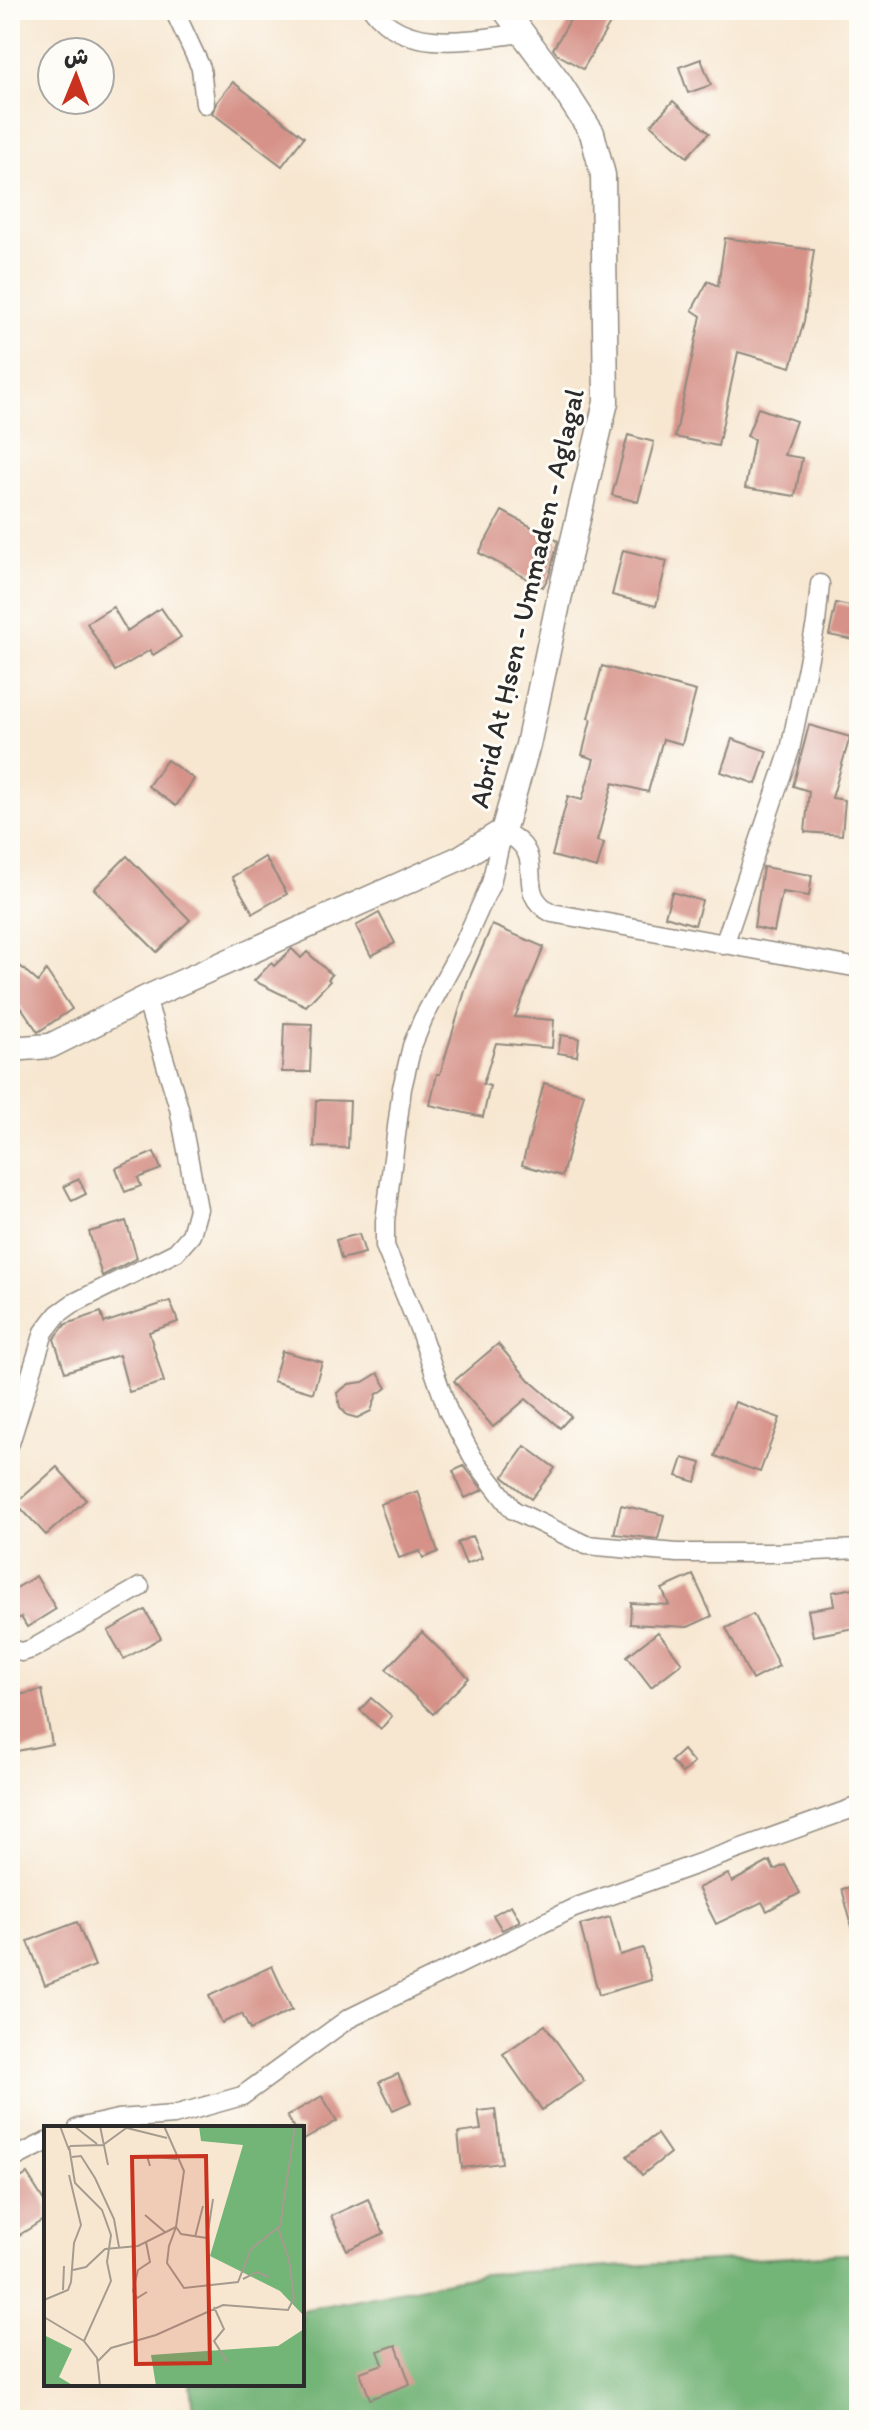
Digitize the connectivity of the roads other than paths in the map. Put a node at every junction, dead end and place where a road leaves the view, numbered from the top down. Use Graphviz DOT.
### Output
graph roads {
  1 [pos="174,10"];
  2 [pos="373,10"];
  3 [pos="505,10"];
  4 [pos="522,33"];
  5 [pos="205,104"];
  6 [pos="820,584"];
  7 [pos="503,831"];
  8 [pos="724,945"];
  9 [pos="859,968"];
  10 [pos="146,998"];
  11 [pos="10,1049"];
  12 [pos="10,1443"];
  13 [pos="859,1549"];
  14 [pos="140,1587"];
  15 [pos="10,1649"];
  16 [pos="859,1806"];
  17 [pos="87,2126"];
  18 [pos="44,2143"];
  19 [pos="10,2160"];
  1 -- 5 [label="street"];
  2 -- 4 [label="street"];
  3 -- 4 [label="street, Abrid At Ḥsen - Ummaden - Aglagal"];
  4 -- 7 [label="street, Abrid At Ḥsen - Ummaden - Aglagal"];
  6 -- 8 [label="street"];
  7 -- 8 [label="street"];
  7 -- 10 [label="street, Abrid At Ḥsen - Ummaden - Aglagal"];
  7 -- 13 [label="street"];
  8 -- 9 [label="street"];
  10 -- 11 [label="street, Abrid At Ḥsen - Ummaden - Aglagal"];
  10 -- 12 [label="street"];
  14 -- 15 [label="street"];
  16 -- 17 [label="street"];
  18 -- 19 [label="street"];
}
